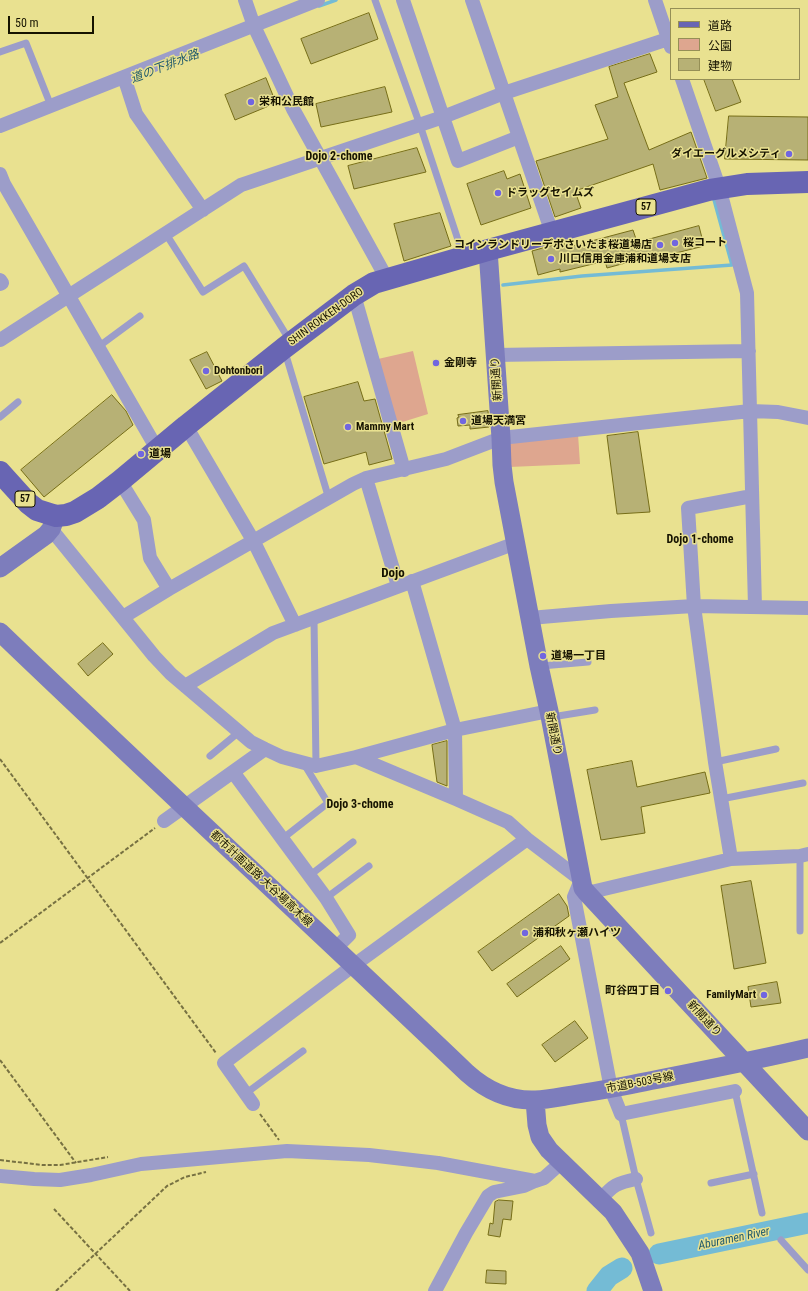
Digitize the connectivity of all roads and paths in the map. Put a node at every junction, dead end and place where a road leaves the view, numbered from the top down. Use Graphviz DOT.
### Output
graph roads {
  1 [pos="245,0"];
  2 [pos="375,0"];
  3 [pos="403,0"];
  4 [pos="472,0"];
  5 [pos="655,0"];
  6 [pos="311,1"];
  7 [pos="254,26"];
  8 [pos="670,43"];
  9 [pos="0,52"];
  10 [pos="124,77"];
  11 [pos="682,80"];
  12 [pos="504,93"];
  13 [pos="51,106"];
  14 [pos="443,117"];
  15 [pos="420,125"];
  16 [pos="0,126"];
  17 [pos="519,137"];
  18 [pos="320,158"];
  19 [pos="0,174"];
  20 [pos="808,182"];
  21 [pos="719,187"];
  22 [pos="203,210"];
  23 [pos="552,233"];
  24 [pos="166,234"];
  25 [pos="488,250"];
  26 [pos="463,258"];
  27 [pos="387,279"];
  28 [pos="0,280"];
  29 [pos="0,284"];
  30 [pos="354,295"];
  31 [pos="68,296"];
  32 [pos="140,316"];
  33 [pos="0,340"];
  34 [pos="288,346"];
  35 [pos="98,347"];
  36 [pos="749,351"];
  37 [pos="495,355"];
  38 [pos="18,402"];
  39 [pos="750,411"];
  40 [pos="0,417"];
  41 [pos="808,418"];
  42 [pos="186,426"];
  43 [pos="501,438"];
  44 [pos="158,449"];
  45 [pos="404,470"];
  46 [pos="0,472"];
  47 [pos="366,478"];
  48 [pos="120,481"];
  49 [pos="752,496"];
  50 [pos="329,499"];
  51 [pos="54,522"];
  52 [pos="254,542"];
  53 [pos="516,543"];
  54 [pos="0,568"];
  55 [pos="412,581"];
  56 [pos="398,586"];
  57 [pos="169,589"];
  58 [pos="694,606"];
  59 [pos="755,607"];
  60 [pos="808,608"];
  61 [pos="123,617"];
  62 [pos="314,618"];
  63 [pos="530,618"];
  64 [pos="295,625"];
  65 [pos="0,632"];
  66 [pos="588,662"];
  67 [pos="539,666"];
  68 [pos="185,686"];
  69 [pos="595,710"];
  70 [pos="549,714"];
  71 [pos="455,730"];
  72 [pos="239,732"];
  73 [pos="776,749"];
  74 [pos="265,750"];
  75 [pos="210,756"];
  76 [pos="356,757"];
  77 [pos="0,759"];
  78 [pos="715,762"];
  79 [pos="310,765"];
  80 [pos="233,772"];
  81 [pos="803,783"];
  82 [pos="456,799"];
  83 [pos="721,799"];
  84 [pos="184,807"];
  85 [pos="164,821"];
  86 [pos="282,839"];
  87 [pos="527,839"];
  88 [pos="353,842"];
  89 [pos="804,855"];
  90 [pos="730,859"];
  91 [pos="369,866"];
  92 [pos="309,876"];
  93 [pos="88,878"];
  94 [pos="584,887"];
  95 [pos="326,898"];
  96 [pos="800,931"];
  97 [pos="0,943"];
  98 [pos="336,948"];
  99 [pos="354,965"];
  100 [pos="808,1048"];
  101 [pos="303,1051"];
  102 [pos="0,1060"];
  103 [pos="745,1062"];
  104 [pos="224,1063"];
  105 [pos="611,1089"];
  106 [pos="735,1091"];
  107 [pos="249,1099"];
  108 [pos="535,1100"];
  109 [pos="621,1114"];
  110 [pos="808,1131"];
  111 [pos="287,1152"];
  112 [pos="562,1162"];
  113 [pos="76,1163"];
  114 [pos="211,1171"];
  115 [pos="754,1174"];
  116 [pos="0,1176"];
  117 [pos="636,1179"];
  118 [pos="535,1180"];
  119 [pos="711,1183"];
  120 [pos="601,1200"];
  121 [pos="54,1209"];
  122 [pos="762,1213"];
  123 [pos="651,1233"];
  124 [pos="781,1240"];
  125 [pos="96,1253"];
  126 [pos="808,1270"];
  127 [pos="56,1291"];
  128 [pos="130,1291"];
  129 [pos="435,1291"];
  130 [pos="653,1291"];
  1 -- 7 [label="street"];
  2 -- 15 [label="lane"];
  3 -- 14 [label="street"];
  4 -- 12 [label="street"];
  5 -- 8 [label="street"];
  6 -- 7 [label="street"];
  7 -- 10 [label="street"];
  7 -- 18 [label="street"];
  8 -- 12 [label="street"];
  9 -- 13 [label="lane"];
  10 -- 13 [label="street"];
  10 -- 22 [label="street"];
  11 -- 21 [label="street"];
  12 -- 14 [label="street"];
  12 -- 17 [label="street"];
  13 -- 16 [label="street"];
  14 -- 15 [label="street"];
  14 -- 17 [label="street"];
  15 -- 18 [label="street"];
  15 -- 26 [label="lane"];
  17 -- 23 [label="street"];
  18 -- 22 [label="street"];
  18 -- 27 [label="street"];
  19 -- 31 [label="street"];
  20 -- 21 [label="main road, SHIN ROKKEN-DORO / 57"];
  21 -- 23 [label="main road, SHIN ROKKEN-DORO / 57"];
  21 -- 36 [label="street"];
  22 -- 24 [label="street"];
  23 -- 25 [label="main road, SHIN ROKKEN-DORO / 57"];
  24 -- 31 [label="street"];
  24 -- 34 [label="lane"];
  25 -- 26 [label="main road, SHIN ROKKEN-DORO / 57"];
  25 -- 37 [label="street, 新開通り"];
  26 -- 27 [label="main road, SHIN ROKKEN-DORO / 57"];
  27 -- 30 [label="main road, SHIN ROKKEN-DORO / 57"];
  28 -- 29 [label="street"];
  30 -- 34 [label="main road, SHIN ROKKEN-DORO / 57"];
  30 -- 45 [label="street"];
  31 -- 33 [label="street"];
  31 -- 35 [label="street"];
  32 -- 35 [label="lane"];
  34 -- 42 [label="main road, SHIN ROKKEN-DORO / 57"];
  34 -- 50 [label="lane"];
  35 -- 44 [label="street"];
  36 -- 37 [label="street"];
  36 -- 39 [label="street"];
  37 -- 43 [label="street, 新開通り"];
  38 -- 40 [label="lane"];
  39 -- 41 [label="street"];
  39 -- 43 [label="street"];
  39 -- 49 [label="street"];
  42 -- 44 [label="main road, SHIN ROKKEN-DORO / 57"];
  42 -- 52 [label="street"];
  43 -- 45 [label="street"];
  43 -- 53 [label="street, 新開通り"];
  44 -- 48 [label="main road, SHIN ROKKEN-DORO / 57"];
  45 -- 47 [label="street"];
  46 -- 51 [label="main road, 57"];
  47 -- 50 [label="street"];
  47 -- 56 [label="street"];
  48 -- 51 [label="main road, SHIN ROKKEN-DORO / 57"];
  48 -- 57 [label="street"];
  49 -- 58 [label="street"];
  49 -- 59 [label="street"];
  50 -- 52 [label="street"];
  51 -- 54 [label="street"];
  51 -- 61 [label="street"];
  52 -- 57 [label="street"];
  52 -- 64 [label="street"];
  53 -- 55 [label="street"];
  53 -- 63 [label="street, 新開通り"];
  55 -- 56 [label="street"];
  55 -- 71 [label="street"];
  56 -- 62 [label="street"];
  57 -- 61 [label="street"];
  58 -- 59 [label="street"];
  58 -- 63 [label="street"];
  58 -- 78 [label="street"];
  59 -- 60 [label="street"];
  61 -- 68 [label="street"];
  62 -- 64 [label="street"];
  62 -- 79 [label="lane"];
  63 -- 67 [label="street, 新開通り"];
  64 -- 68 [label="street"];
  65 -- 84 [label="street, 都市計画道路 大谷場高木線"];
  66 -- 67 [label="lane"];
  67 -- 70 [label="street, 新開通り"];
  68 -- 72 [label="street"];
  69 -- 70 [label="lane"];
  70 -- 71 [label="street"];
  70 -- 94 [label="street, 新開通り"];
  71 -- 76 [label="street"];
  71 -- 82 [label="street"];
  72 -- 74 [label="street"];
  72 -- 75 [label="lane"];
  73 -- 78 [label="lane"];
  74 -- 79 [label="street"];
  74 -- 80 [label="street"];
  76 -- 79 [label="street"];
  76 -- 82 [label="street"];
  77 -- 93 [label="path"];
  78 -- 83 [label="street"];
  79 -- 86 [label="lane"];
  80 -- 84 [label="street"];
  80 -- 86 [label="street"];
  81 -- 83 [label="lane"];
  82 -- 87 [label="street"];
  83 -- 90 [label="street"];
  84 -- 85 [label="street"];
  84 -- 98 [label="street, 都市計画道路 大谷場高木線"];
  85 -- 93 [label="path"];
  86 -- 92 [label="street"];
  87 -- 94 [label="street"];
  87 -- 99 [label="street"];
  88 -- 92 [label="lane"];
  89 -- 90 [label="street"];
  89 -- 96 [label="lane"];
  90 -- 94 [label="street"];
  91 -- 95 [label="lane"];
  92 -- 95 [label="street"];
  93 -- 97 [label="path"];
  93 -- 104 [label="path"];
  94 -- 103 [label="street, 新開通り"];
  94 -- 105 [label="street"];
  95 -- 98 [label="street"];
  98 -- 99 [label="street, 都市計画道路 大谷場高木線"];
  99 -- 104 [label="street"];
  99 -- 108 [label="street, 都市計画道路 大谷場高木線"];
  100 -- 103 [label="street, 市道B-503号線"];
  101 -- 107 [label="lane"];
  102 -- 113 [label="path"];
  103 -- 105 [label="street, 市道B-503号線"];
  103 -- 110 [label="street, 新開通り"];
  104 -- 107 [label="street"];
  105 -- 108 [label="street, 市道B-503号線"];
  105 -- 109 [label="street"];
  106 -- 109 [label="street"];
  106 -- 115 [label="lane"];
  107 -- 111 [label="path"];
  108 -- 112 [label="street"];
  109 -- 117 [label="lane"];
  111 -- 116 [label="street"];
  111 -- 118 [label="street"];
  112 -- 118 [label="street"];
  112 -- 120 [label="street"];
  114 -- 125 [label="path"];
  115 -- 119 [label="lane"];
  115 -- 122 [label="lane"];
  117 -- 120 [label="street"];
  117 -- 123 [label="lane"];
  118 -- 129 [label="street"];
  120 -- 130 [label="street"];
  121 -- 125 [label="path"];
  124 -- 126 [label="lane"];
  125 -- 127 [label="path"];
  125 -- 128 [label="path"];
}
